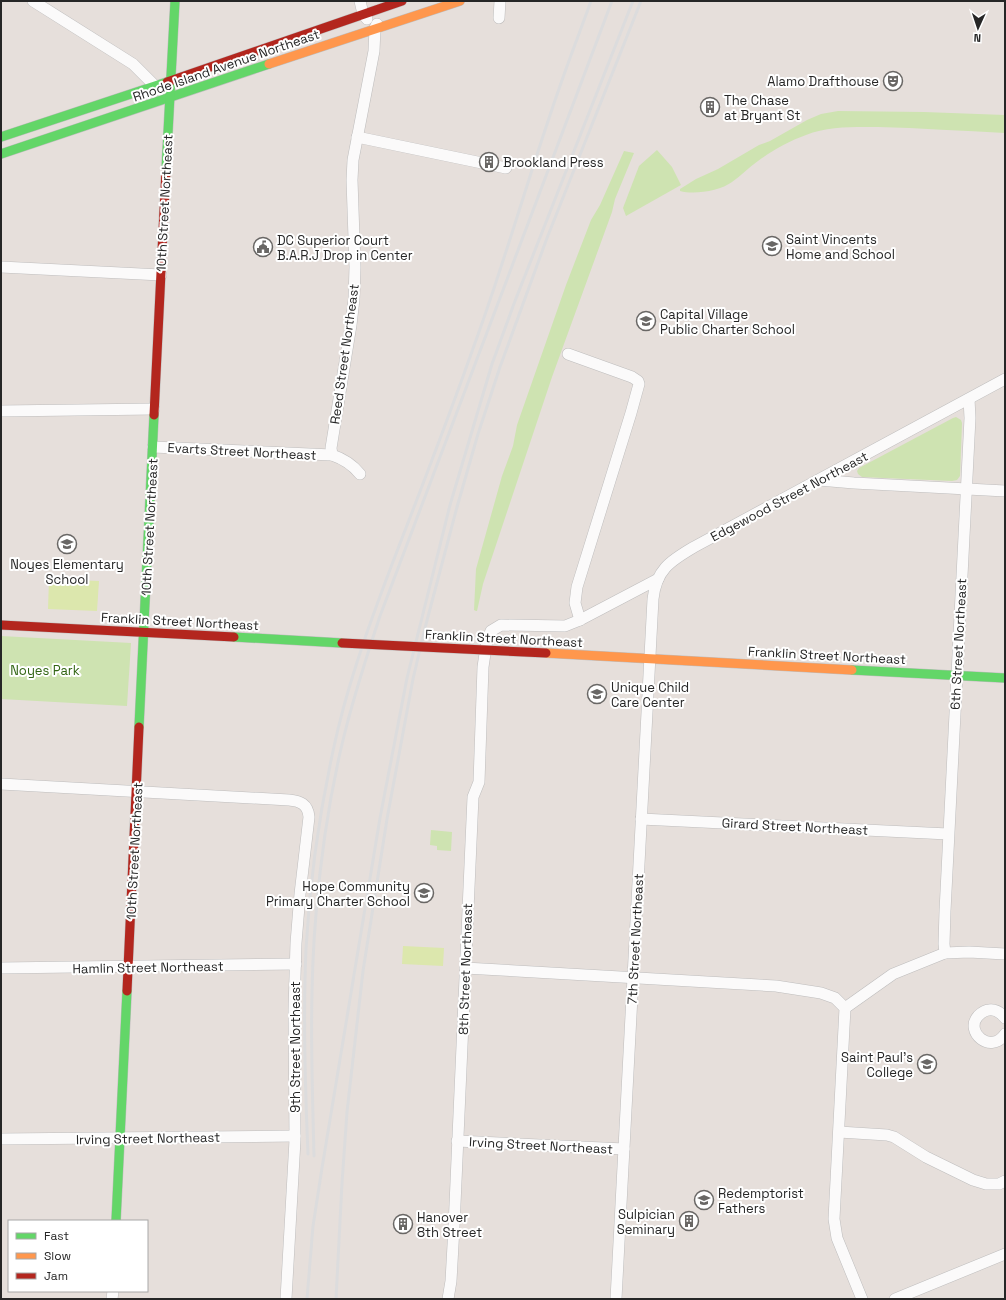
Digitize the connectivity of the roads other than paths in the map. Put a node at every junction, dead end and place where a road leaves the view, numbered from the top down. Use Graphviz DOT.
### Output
graph roads {
  1 [pos="33,1"];
  2 [pos="175,1"];
  3 [pos="360,1"];
  4 [pos="402,1"];
  5 [pos="460,1"];
  6 [pos="500,1"];
  7 [pos="384,4"];
  8 [pos="363,14"];
  9 [pos="499,18"];
  10 [pos="375,28"];
  11 [pos="170,81"];
  12 [pos="154,87"];
  13 [pos="169,98"];
  14 [pos="357,136"];
  15 [pos="1,137"];
  16 [pos="1,154"];
  17 [pos="506,168"];
  18 [pos="1,267"];
  19 [pos="161,275"];
  20 [pos="568,354"];
  21 [pos="1005,379"];
  22 [pos="969,399"];
  23 [pos="154,409"];
  24 [pos="1,411"];
  25 [pos="153,447"];
  26 [pos="332,455"];
  27 [pos="360,474"];
  28 [pos="819,480"];
  29 [pos="966,490"];
  30 [pos="1005,491"];
  31 [pos="658,579"];
  32 [pos="580,620"];
  33 [pos="1,625"];
  34 [pos="144,632"];
  35 [pos="487,640"];
  36 [pos="650,658"];
  37 [pos="956,675"];
  38 [pos="1005,678"];
  39 [pos="1,784"];
  40 [pos="136,791"];
  41 [pos="641,818"];
  42 [pos="948,834"];
  43 [pos="945,953"];
  44 [pos="1005,954"];
  45 [pos="296,964"];
  46 [pos="128,967"];
  47 [pos="1,968"];
  48 [pos="465,968"];
  49 [pos="633,978"];
  50 [pos="845,1008"];
  51 [pos="1003,1012"];
  52 [pos="1005,1034"];
  53 [pos="839,1132"];
  54 [pos="295,1136"];
  55 [pos="120,1138"];
  56 [pos="1,1140"];
  57 [pos="457,1141"];
  58 [pos="624,1149"];
  59 [pos="1005,1181"];
  60 [pos="116,1220"];
  61 [pos="1005,1254"];
  62 [pos="286,1299"];
  63 [pos="448,1299"];
  64 [pos="616,1299"];
  65 [pos="862,1299"];
  66 [pos="894,1299"];
  1 -- 12 [label="street"];
  2 -- 11 [label="street, 10th Street Northeast"];
  3 -- 8 [label="street"];
  4 -- 7 [label="street, Rhode Island Avenue Northeast"];
  5 -- 10 [label="street, Rhode Island Avenue Northeast"];
  6 -- 9 [label="street"];
  7 -- 8 [label="street, Rhode Island Avenue Northeast"];
  7 -- 10 [label="street"];
  8 -- 10 [label="street"];
  8 -- 11 [label="street, Rhode Island Avenue Northeast"];
  10 -- 13 [label="street, Rhode Island Avenue Northeast"];
  10 -- 14 [label="street, Reed Street Northeast"];
  11 -- 12 [label="street, Rhode Island Avenue Northeast"];
  11 -- 13 [label="street, 10th Street Northeast"];
  12 -- 13 [label="street"];
  12 -- 15 [label="street, Rhode Island Avenue Northeast"];
  13 -- 16 [label="street, Rhode Island Avenue Northeast"];
  13 -- 19 [label="street, 10th Street Northeast"];
  14 -- 17 [label="street"];
  14 -- 26 [label="street, Reed Street Northeast"];
  18 -- 19 [label="street"];
  19 -- 23 [label="street, 10th Street Northeast"];
  20 -- 32 [label="street"];
  21 -- 22 [label="street, Edgewood Street Northeast"];
  22 -- 28 [label="street, Edgewood Street Northeast"];
  22 -- 29 [label="street, 6th Street Northeast"];
  23 -- 24 [label="street"];
  23 -- 25 [label="street, 10th Street Northeast"];
  25 -- 26 [label="street, Evarts Street Northeast"];
  25 -- 34 [label="street, 10th Street Northeast"];
  26 -- 27 [label="street"];
  28 -- 29 [label="street"];
  28 -- 31 [label="street, Edgewood Street Northeast"];
  29 -- 30 [label="street"];
  29 -- 37 [label="street, 6th Street Northeast"];
  31 -- 32 [label="street, Edgewood Street Northeast"];
  31 -- 36 [label="street, 7th Street Northeast"];
  32 -- 35 [label="street, Edgewood Street Northeast"];
  33 -- 34 [label="street, Franklin Street Northeast"];
  34 -- 36 [label="street, Franklin Street Northeast, bridge"];
  34 -- 40 [label="street, 10th Street Northeast"];
  35 -- 48 [label="street, 8th Street Northeast"];
  36 -- 37 [label="street, Franklin Street Northeast"];
  36 -- 41 [label="street, 7th Street Northeast"];
  37 -- 38 [label="street, Franklin Street Northeast"];
  37 -- 42 [label="street, 6th Street Northeast"];
  39 -- 40 [label="street"];
  40 -- 45 [label="street, 9th Street Northeast"];
  40 -- 46 [label="street, 10th Street Northeast"];
  41 -- 42 [label="street, Girard Street Northeast"];
  41 -- 49 [label="street, 7th Street Northeast"];
  42 -- 43 [label="street, 6th Street Northeast"];
  43 -- 44 [label="street"];
  43 -- 50 [label="street"];
  45 -- 46 [label="street, Hamlin Street Northeast"];
  45 -- 54 [label="street, 9th Street Northeast"];
  46 -- 47 [label="street, Hamlin Street Northeast"];
  46 -- 55 [label="street, 10th Street Northeast"];
  48 -- 49 [label="street"];
  48 -- 57 [label="street, 8th Street Northeast"];
  49 -- 50 [label="street"];
  49 -- 58 [label="street, 7th Street Northeast"];
  50 -- 53 [label="street"];
  51 -- 52 [label="street"];
  53 -- 59 [label="street"];
  53 -- 65 [label="street"];
  54 -- 55 [label="street, Irving Street Northeast"];
  54 -- 62 [label="street, 9th Street Northeast"];
  55 -- 56 [label="street, Irving Street Northeast"];
  55 -- 60 [label="street, 10th Street Northeast"];
  57 -- 58 [label="street, Irving Street Northeast"];
  57 -- 63 [label="street, 8th Street Northeast"];
  58 -- 64 [label="street, 7th Street Northeast"];
  61 -- 66 [label="street"];
}
